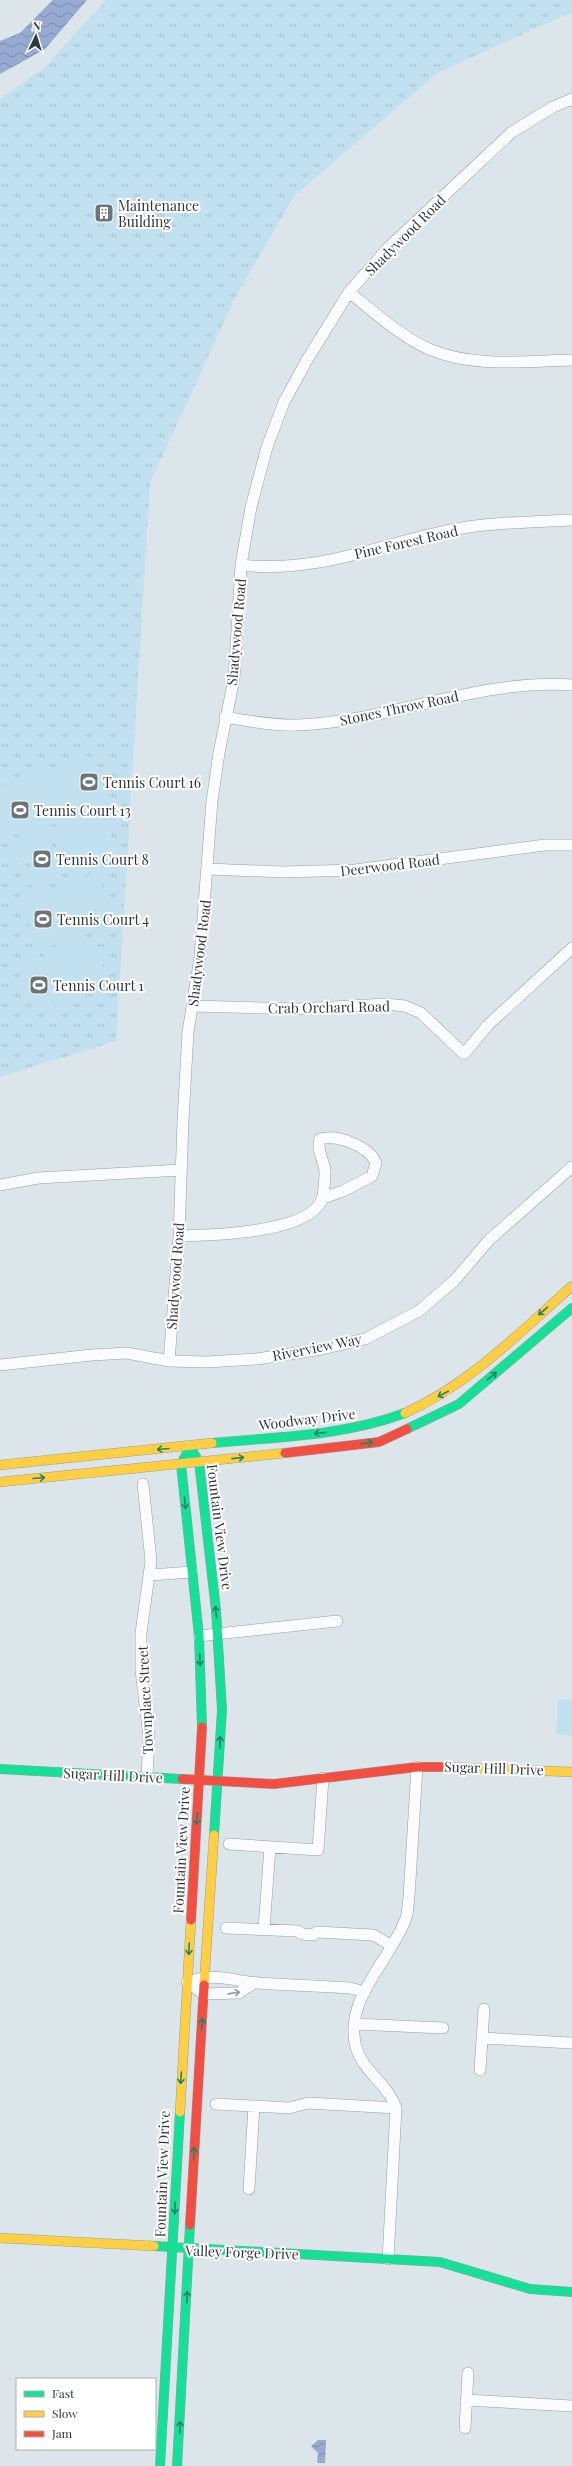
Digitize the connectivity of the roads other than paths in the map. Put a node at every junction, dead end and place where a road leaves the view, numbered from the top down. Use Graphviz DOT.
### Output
graph roads {
  1 [pos="572,99"];
  2 [pos="349,292"];
  3 [pos="572,360"];
  4 [pos="572,520"];
  5 [pos="241,565"];
  6 [pos="572,685"];
  7 [pos="225,716"];
  8 [pos="572,845"];
  9 [pos="208,870"];
  10 [pos="572,948"];
  11 [pos="193,1006"];
  12 [pos="572,1167"];
  13 [pos="181,1170"];
  14 [pos="0,1185"];
  15 [pos="323,1198"];
  16 [pos="179,1236"];
  17 [pos="572,1286"];
  18 [pos="557,1299"];
  19 [pos="570,1310"];
  20 [pos="169,1361"];
  21 [pos="0,1366"];
  22 [pos="334,1431"];
  23 [pos="190,1447"];
  24 [pos="335,1448"];
  25 [pos="199,1462"];
  26 [pos="181,1464"];
  27 [pos="0,1465"];
  28 [pos="0,1482"];
  29 [pos="143,1484"];
  30 [pos="192,1572"];
  31 [pos="150,1575"];
  32 [pos="337,1620"];
  33 [pos="218,1634"];
  34 [pos="199,1636"];
  35 [pos="417,1767"];
  36 [pos="0,1769"];
  37 [pos="572,1772"];
  38 [pos="147,1777"];
  39 [pos="323,1778"];
  40 [pos="199,1780"];
  41 [pos="218,1781"];
  42 [pos="228,1844"];
  43 [pos="270,1847"];
  44 [pos="226,1928"];
  45 [pos="264,1929"];
  46 [pos="391,1945"];
  47 [pos="205,1976"];
  48 [pos="187,1982"];
  49 [pos="255,1982"];
  50 [pos="365,1992"];
  51 [pos="204,1994"];
  52 [pos="484,2009"];
  53 [pos="355,2024"];
  54 [pos="443,2028"];
  55 [pos="482,2038"];
  56 [pos="572,2043"];
  57 [pos="480,2070"];
  58 [pos="216,2104"];
  59 [pos="254,2106"];
  60 [pos="396,2108"];
  61 [pos="249,2189"];
  62 [pos="0,2238"];
  63 [pos="173,2249"];
  64 [pos="190,2249"];
  65 [pos="388,2259"];
  66 [pos="572,2292"];
  67 [pos="468,2373"];
  68 [pos="466,2400"];
  69 [pos="572,2406"];
  70 [pos="464,2428"];
  71 [pos="160,2466"];
  72 [pos="177,2466"];
  1 -- 2 [label="street, Shadywood Road"];
  2 -- 3 [label="street"];
  2 -- 5 [label="street, Shadywood Road"];
  4 -- 5 [label="street, Pine Forest Road"];
  5 -- 7 [label="street, Shadywood Road"];
  6 -- 7 [label="street, Stones Throw Road"];
  7 -- 9 [label="street, Shadywood Road"];
  8 -- 9 [label="street, Deerwood Road"];
  9 -- 11 [label="street, Shadywood Road"];
  10 -- 11 [label="street, Crab Orchard Road"];
  11 -- 13 [label="street, Shadywood Road"];
  12 -- 20 [label="street, Riverview Way"];
  13 -- 14 [label="street"];
  13 -- 16 [label="street, Shadywood Road"];
  15 -- 15 [label="street"];
  15 -- 16 [label="street"];
  16 -- 20 [label="street, Shadywood Road"];
  17 -- 18 [label="main road, Woodway Drive"];
  18 -- 19 [label="main road"];
  18 -- 22 [label="main road, Woodway Drive, one-way"];
  24 -- 19 [label="main road, one-way"];
  20 -- 21 [label="street, Riverview Way"];
  22 -- 23 [label="main road, Woodway Drive, one-way"];
  22 -- 24 [label="main road"];
  23 -- 25 [label="main road, Fountain View Drive"];
  23 -- 26 [label="main road, Fountain View Drive"];
  23 -- 27 [label="main road, Woodway Drive, one-way"];
  25 -- 24 [label="main road, one-way"];
  25 -- 26 [label="main road"];
  33 -- 25 [label="main road, Fountain View Drive, one-way"];
  28 -- 26 [label="main road, one-way"];
  26 -- 30 [label="main road, Fountain View Drive, one-way"];
  29 -- 31 [label="street, Townplace Street"];
  30 -- 31 [label="street"];
  30 -- 34 [label="main road, Fountain View Drive"];
  31 -- 38 [label="street, Townplace Street"];
  32 -- 33 [label="street"];
  33 -- 34 [label="street"];
  41 -- 33 [label="main road, Fountain View Drive, one-way"];
  34 -- 40 [label="main road, Fountain View Drive, one-way"];
  35 -- 37 [label="main road, Sugar Hill Drive"];
  35 -- 39 [label="main road, Sugar Hill Drive"];
  35 -- 46 [label="street"];
  36 -- 38 [label="main road, Sugar Hill Drive"];
  38 -- 40 [label="main road, Sugar Hill Drive"];
  39 -- 41 [label="main road, Sugar Hill Drive"];
  39 -- 43 [label="street"];
  40 -- 41 [label="main road, Sugar Hill Drive"];
  40 -- 48 [label="main road, Fountain View Drive, one-way"];
  41 -- 47 [label="main road, Fountain View Drive"];
  42 -- 43 [label="street"];
  43 -- 45 [label="street"];
  44 -- 45 [label="street"];
  45 -- 46 [label="street"];
  46 -- 50 [label="street"];
  47 -- 48 [label="street"];
  47 -- 49 [label="street"];
  47 -- 51 [label="main road, Fountain View Drive"];
  48 -- 51 [label="street"];
  48 -- 63 [label="main road, Fountain View Drive, one-way"];
  49 -- 50 [label="street"];
  51 -- 49 [label="street, one-way"];
  50 -- 53 [label="street"];
  64 -- 51 [label="main road, Fountain View Drive, one-way"];
  52 -- 55 [label="street"];
  53 -- 54 [label="street"];
  53 -- 60 [label="street"];
  55 -- 56 [label="street"];
  55 -- 57 [label="street"];
  58 -- 59 [label="street"];
  59 -- 60 [label="street"];
  59 -- 61 [label="street"];
  60 -- 65 [label="street"];
  62 -- 63 [label="main road, Valley Forge Drive"];
  63 -- 64 [label="main road, Valley Forge Drive"];
  63 -- 71 [label="main road, Fountain View Drive"];
  64 -- 65 [label="main road, Valley Forge Drive"];
  72 -- 64 [label="main road, Fountain View Drive, one-way"];
  65 -- 66 [label="main road, Valley Forge Drive"];
  67 -- 68 [label="street"];
  68 -- 69 [label="street"];
  68 -- 70 [label="street"];
}
